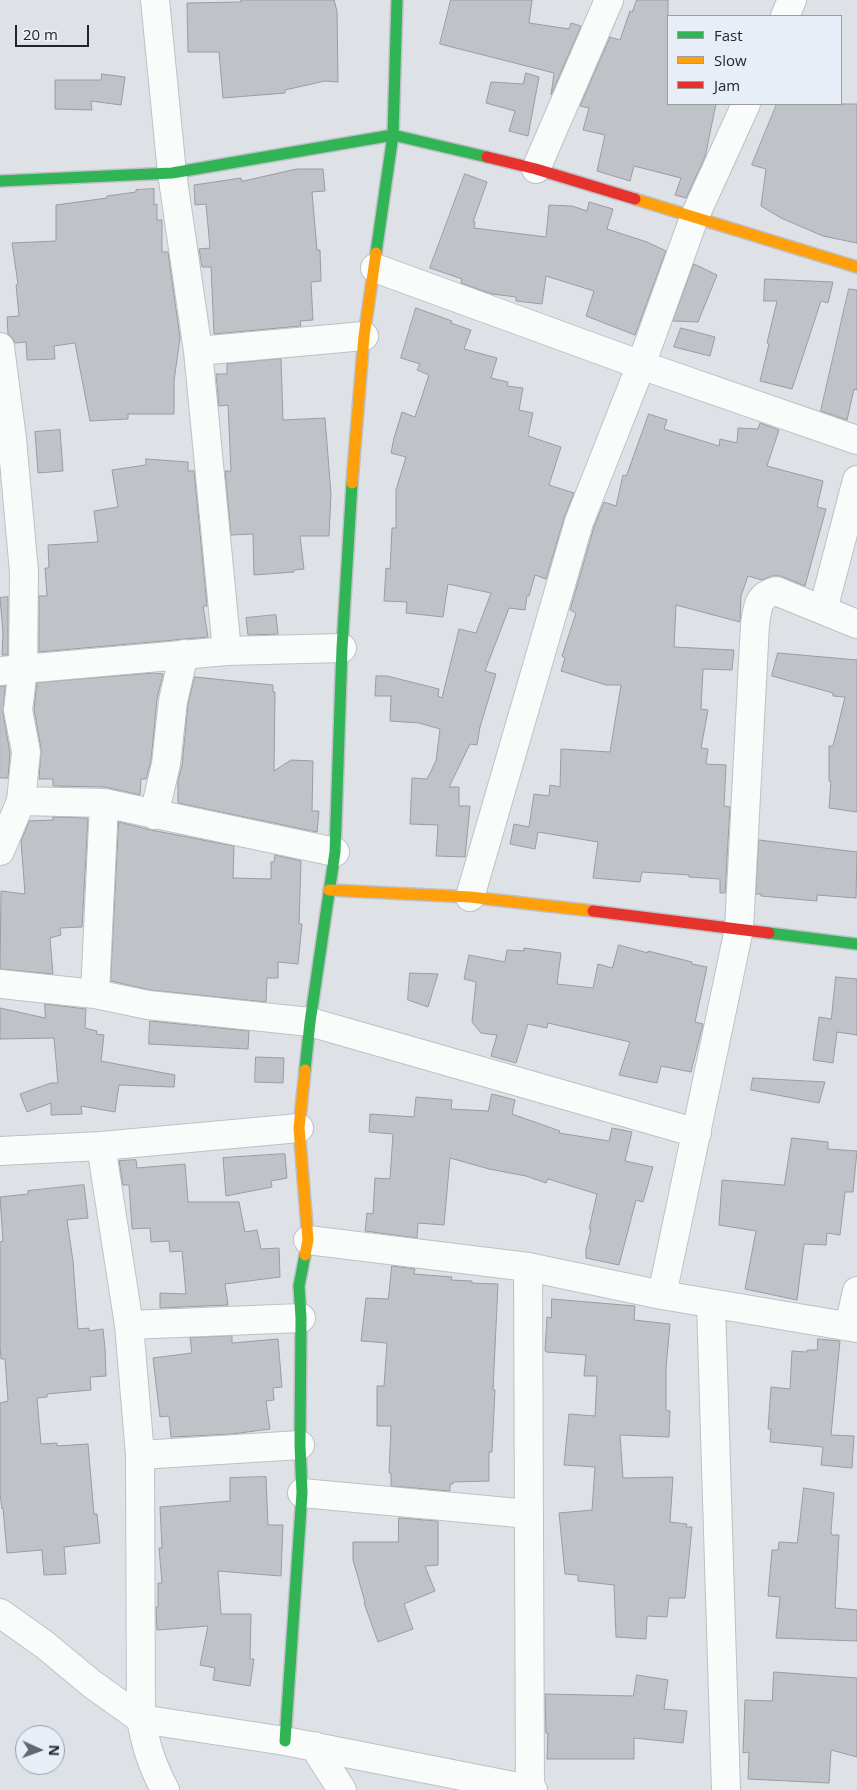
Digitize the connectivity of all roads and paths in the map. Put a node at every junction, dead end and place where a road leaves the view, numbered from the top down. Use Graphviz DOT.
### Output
graph roads {
  1 [pos="155,0"];
  2 [pos="397,0"];
  3 [pos="609,0"];
  4 [pos="792,0"];
  5 [pos="785,15"];
  6 [pos="746,105"];
  7 [pos="393,135"];
  8 [pos="536,169"];
  9 [pos="172,173"];
  10 [pos="0,181"];
  11 [pos="694,218"];
  12 [pos="857,267"];
  13 [pos="375,268"];
  14 [pos="364,336"];
  15 [pos="0,347"];
  16 [pos="198,351"];
  17 [pos="641,365"];
  18 [pos="857,440"];
  19 [pos="857,480"];
  20 [pos="823,610"];
  21 [pos="857,624"];
  22 [pos="342,648"];
  23 [pos="227,651"];
  24 [pos="184,654"];
  25 [pos="11,670"];
  26 [pos="21,801"];
  27 [pos="104,803"];
  28 [pos="154,815"];
  29 [pos="0,851"];
  30 [pos="335,852"];
  31 [pos="328,890"];
  32 [pos="470,897"];
  33 [pos="739,929"];
  34 [pos="857,944"];
  35 [pos="0,984"];
  36 [pos="95,994"];
  37 [pos="310,1022"];
  38 [pos="299,1128"];
  39 [pos="697,1133"];
  40 [pos="101,1146"];
  41 [pos="0,1151"];
  42 [pos="308,1240"];
  43 [pos="528,1267"];
  44 [pos="857,1291"];
  45 [pos="662,1295"];
  46 [pos="711,1304"];
  47 [pos="301,1318"];
  48 [pos="129,1325"];
  49 [pos="853,1327"];
  50 [pos="300,1445"];
  51 [pos="140,1455"];
  52 [pos="302,1493"];
  53 [pos="529,1514"];
  54 [pos="0,1613"];
  55 [pos="141,1718"];
  56 [pos="285,1741"];
  57 [pos="314,1746"];
  58 [pos="165,1790"];
  59 [pos="342,1790"];
  60 [pos="532,1790"];
  61 [pos="726,1790"];
  1 -- 9 [label="street"];
  2 -- 7 [label="street"];
  3 -- 8 [label="street"];
  4 -- 5 [label="street"];
  6 -- 11 [label="street"];
  7 -- 8 [label="street"];
  7 -- 9 [label="street"];
  7 -- 13 [label="street"];
  8 -- 11 [label="street"];
  9 -- 10 [label="street"];
  9 -- 16 [label="street"];
  11 -- 12 [label="street"];
  11 -- 17 [label="street"];
  13 -- 14 [label="street"];
  13 -- 17 [label="street"];
  14 -- 16 [label="street"];
  14 -- 22 [label="street"];
  15 -- 25 [label="street"];
  16 -- 23 [label="street"];
  17 -- 18 [label="street"];
  17 -- 32 [label="street"];
  19 -- 20 [label="street"];
  20 -- 21 [label="street"];
  20 -- 33 [label="street"];
  22 -- 23 [label="street"];
  22 -- 30 [label="street"];
  23 -- 24 [label="street"];
  24 -- 25 [label="street"];
  24 -- 28 [label="street"];
  25 -- 26 [label="street"];
  26 -- 27 [label="street"];
  26 -- 29 [label="street"];
  27 -- 28 [label="street"];
  27 -- 36 [label="street"];
  28 -- 30 [label="street"];
  30 -- 31 [label="street"];
  31 -- 32 [label="street"];
  31 -- 37 [label="street"];
  32 -- 33 [label="street"];
  33 -- 34 [label="street"];
  33 -- 39 [label="street"];
  35 -- 36 [label="street"];
  36 -- 37 [label="street"];
  37 -- 38 [label="street"];
  37 -- 39 [label="street"];
  38 -- 40 [label="street"];
  38 -- 42 [label="street"];
  39 -- 45 [label="street"];
  40 -- 41 [label="street"];
  40 -- 48 [label="street"];
  42 -- 43 [label="street"];
  42 -- 47 [label="street"];
  43 -- 45 [label="street"];
  43 -- 53 [label="street"];
  44 -- 49 [label="street"];
  45 -- 46 [label="street"];
  46 -- 49 [label="street"];
  46 -- 61 [label="street"];
  47 -- 48 [label="street"];
  47 -- 50 [label="street"];
  48 -- 51 [label="street"];
  50 -- 51 [label="street"];
  50 -- 52 [label="street"];
  51 -- 55 [label="street"];
  52 -- 53 [label="street"];
  52 -- 56 [label="street"];
  53 -- 60 [label="street"];
  54 -- 55 [label="street"];
  55 -- 56 [label="street"];
  55 -- 58 [label="street"];
  56 -- 57 [label="street"];
  57 -- 59 [label="street"];
  57 -- 60 [label="street"];
}
